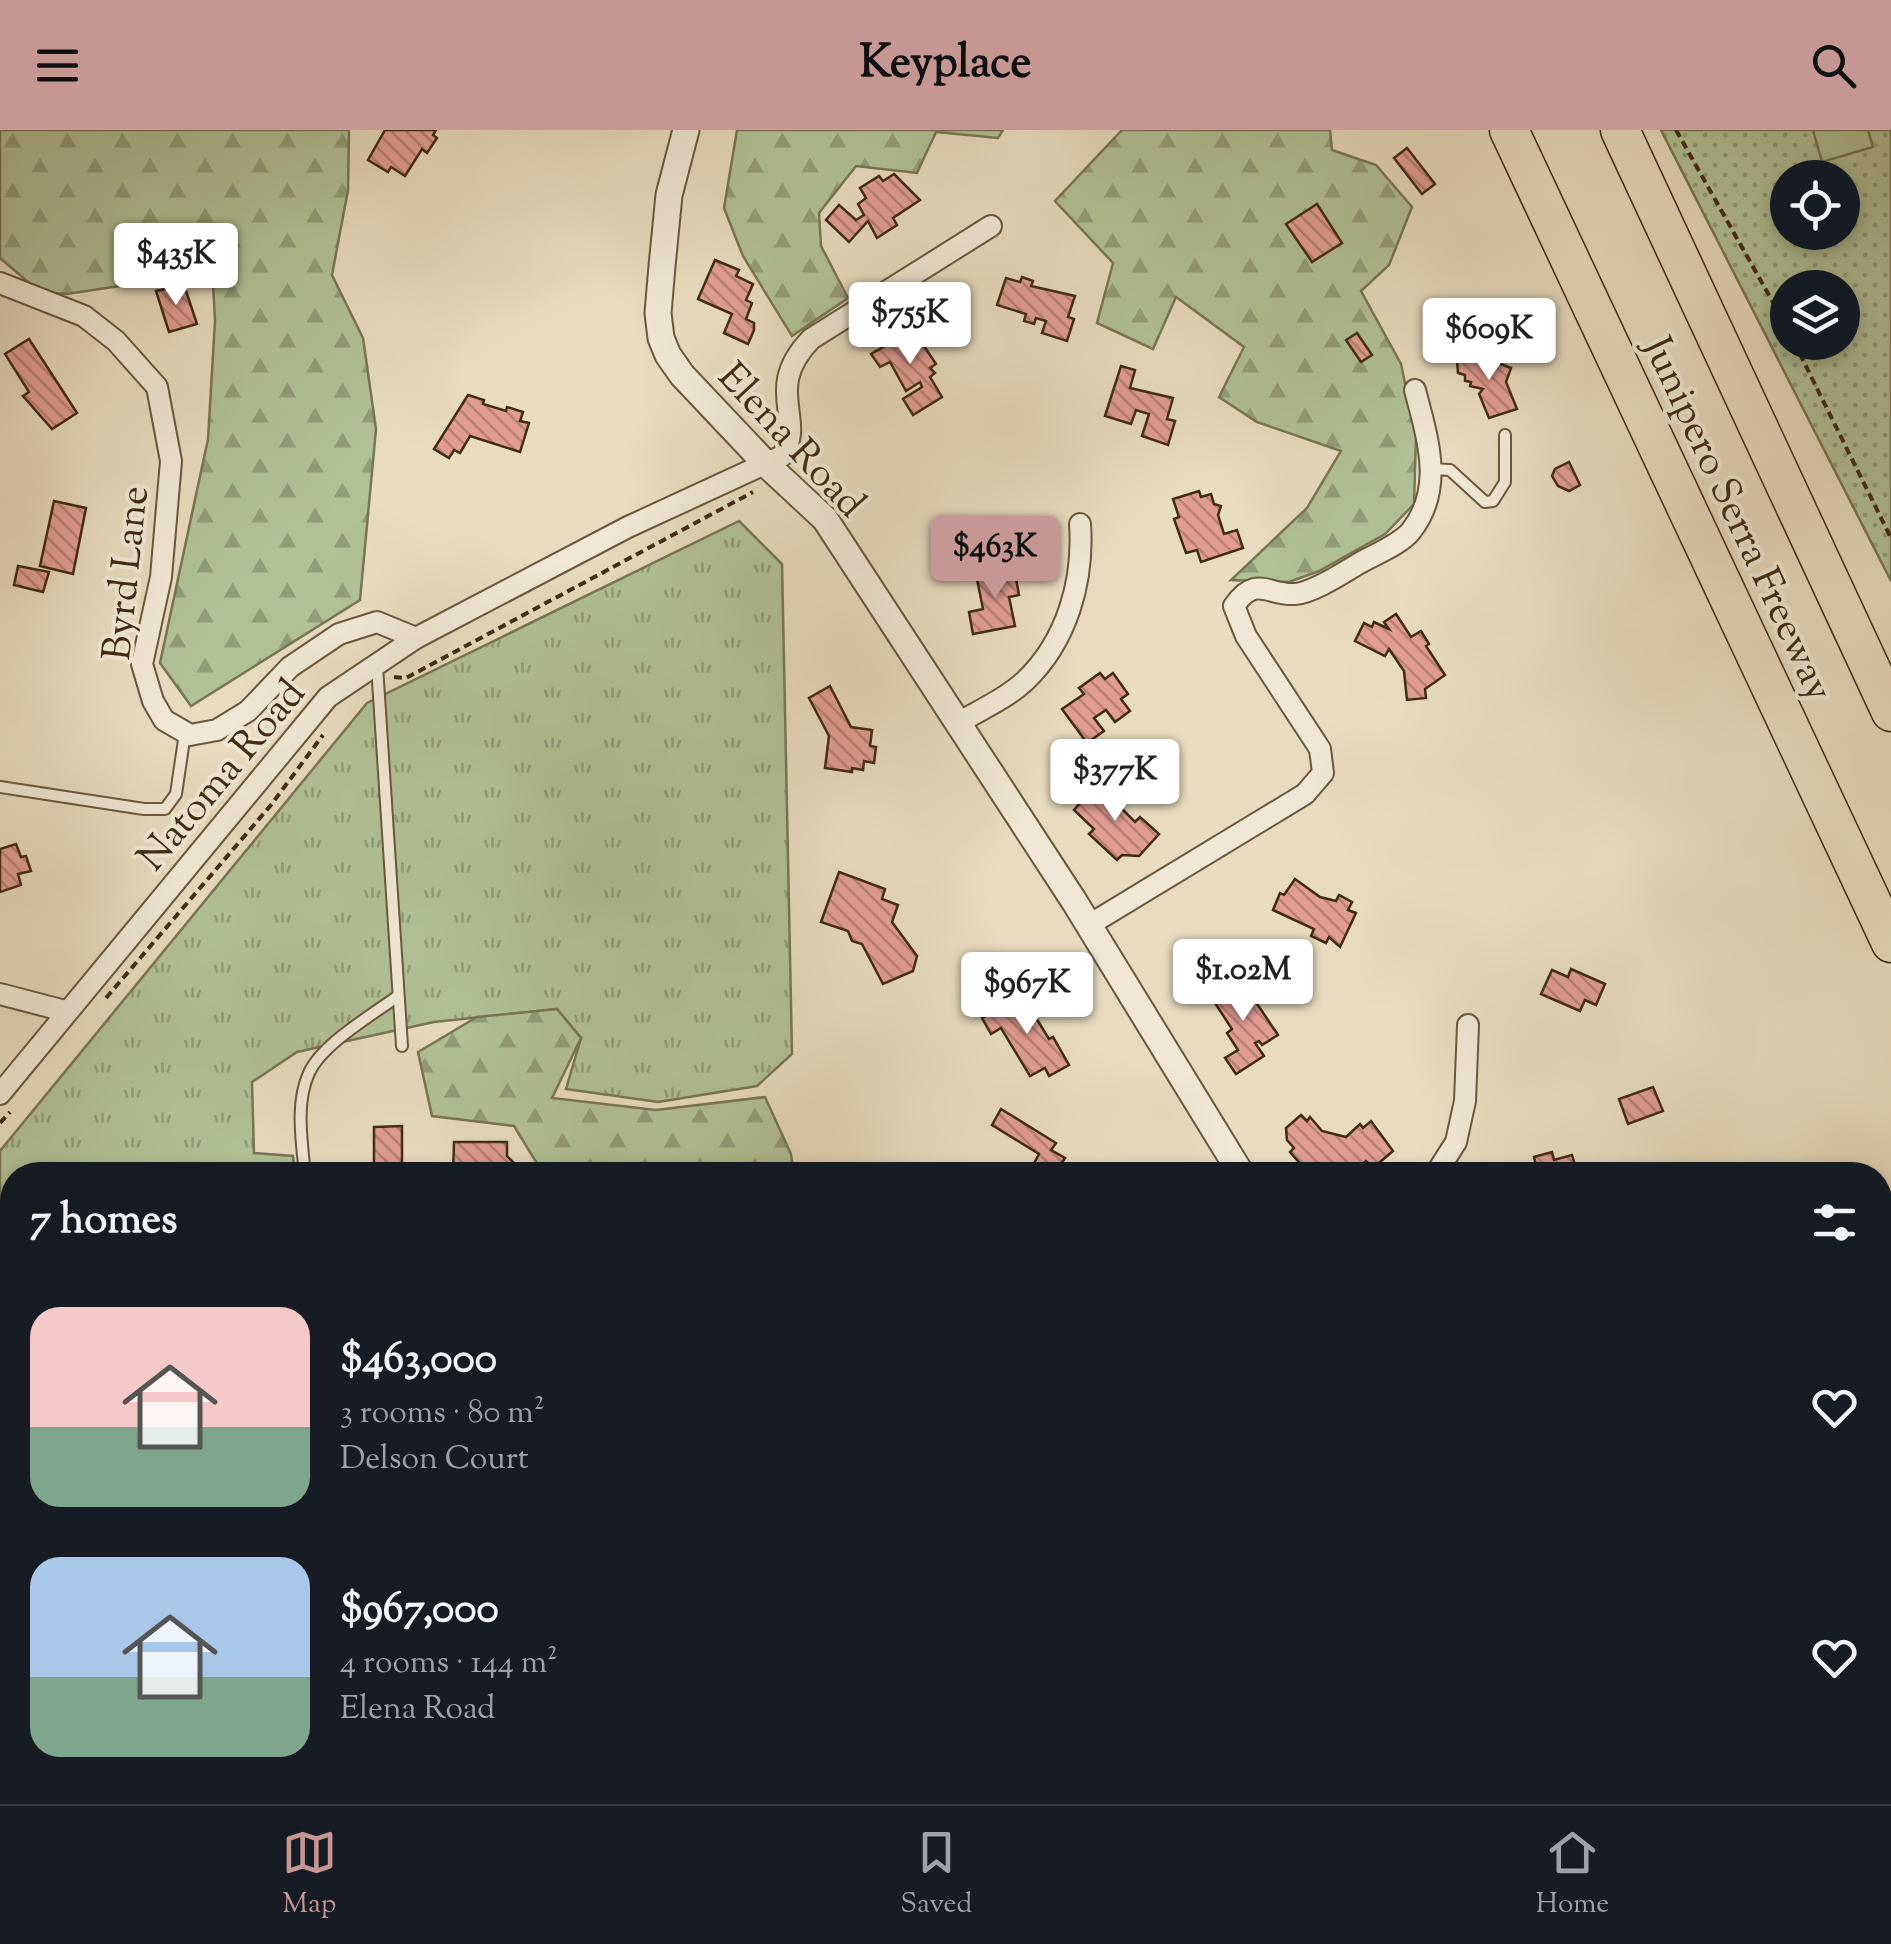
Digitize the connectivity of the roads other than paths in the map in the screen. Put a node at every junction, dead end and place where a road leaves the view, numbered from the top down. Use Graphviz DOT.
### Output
graph roads {
  1 [pos="686,130"];
  2 [pos="1509,130"];
  3 [pos="1620,130"];
  4 [pos="991,226"];
  5 [pos="0,282"];
  6 [pos="1415,390"];
  7 [pos="1505,435"];
  8 [pos="1431,469"];
  9 [pos="763,477"];
  10 [pos="1080,524"];
  11 [pos="416,638"];
  12 [pos="377,670"];
  13 [pos="1891,712"];
  14 [pos="958,723"];
  15 [pos="185,732"];
  16 [pos="0,788"];
  17 [pos="1089,925"];
  18 [pos="1891,943"];
  19 [pos="0,994"];
  20 [pos="398,996"];
  21 [pos="66,1012"];
  22 [pos="1468,1025"];
  23 [pos="402,1046"];
  24 [pos="6,1102"];
  25 [pos="304,1162"];
  26 [pos="1234,1162"];
  27 [pos="1444,1162"];
  1 -- 9 [label="street, Elena Road"];
  2 -- 18 [label="highway, Junipero Serra Freeway"];
  3 -- 13 [label="highway, Junipero Serra Freeway"];
  4 -- 9 [label="street"];
  5 -- 15 [label="street, Byrd Lane"];
  6 -- 8 [label="street"];
  7 -- 8 [label="lane"];
  8 -- 17 [label="street"];
  9 -- 11 [label="street, Natoma Road"];
  9 -- 14 [label="street, Elena Road"];
  10 -- 14 [label="street"];
  11 -- 12 [label="street, Natoma Road"];
  11 -- 15 [label="street"];
  12 -- 20 [label="lane"];
  12 -- 21 [label="street, Natoma Road"];
  14 -- 17 [label="street, Elena Road"];
  15 -- 16 [label="lane"];
  17 -- 26 [label="street, Elena Road"];
  19 -- 21 [label="street"];
  20 -- 23 [label="lane"];
  20 -- 25 [label="lane"];
  21 -- 24 [label="street, Natoma Road"];
  22 -- 27 [label="street"];
}
